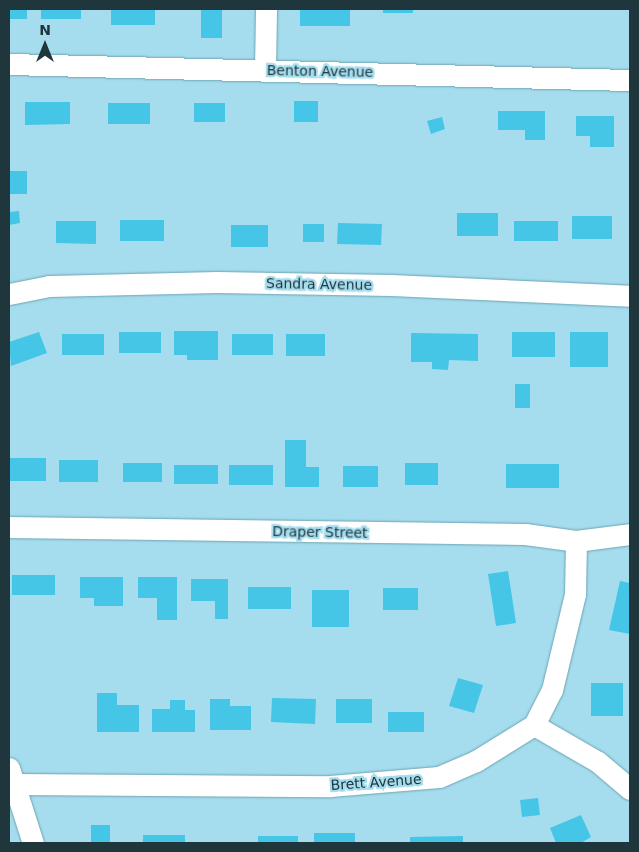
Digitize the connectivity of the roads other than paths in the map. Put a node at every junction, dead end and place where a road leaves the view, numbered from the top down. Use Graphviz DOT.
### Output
graph roads {
  1 [pos="266,9"];
  2 [pos="9,64"];
  3 [pos="265,69"];
  4 [pos="630,80"];
  5 [pos="9,294"];
  6 [pos="630,296"];
  7 [pos="9,527"];
  8 [pos="630,534"];
  9 [pos="576,541"];
  10 [pos="534,726"];
  11 [pos="11,776"];
  12 [pos="630,789"];
  13 [pos="33,843"];
  1 -- 3 [label="street"];
  2 -- 3 [label="street, Benton Avenue"];
  3 -- 4 [label="street, Benton Avenue"];
  5 -- 6 [label="street, Sandra Avenue"];
  7 -- 9 [label="street, Draper Street"];
  8 -- 9 [label="street, Draper Street"];
  9 -- 10 [label="street"];
  10 -- 11 [label="street, Brett Avenue"];
  10 -- 12 [label="street"];
  11 -- 13 [label="street"];
}
